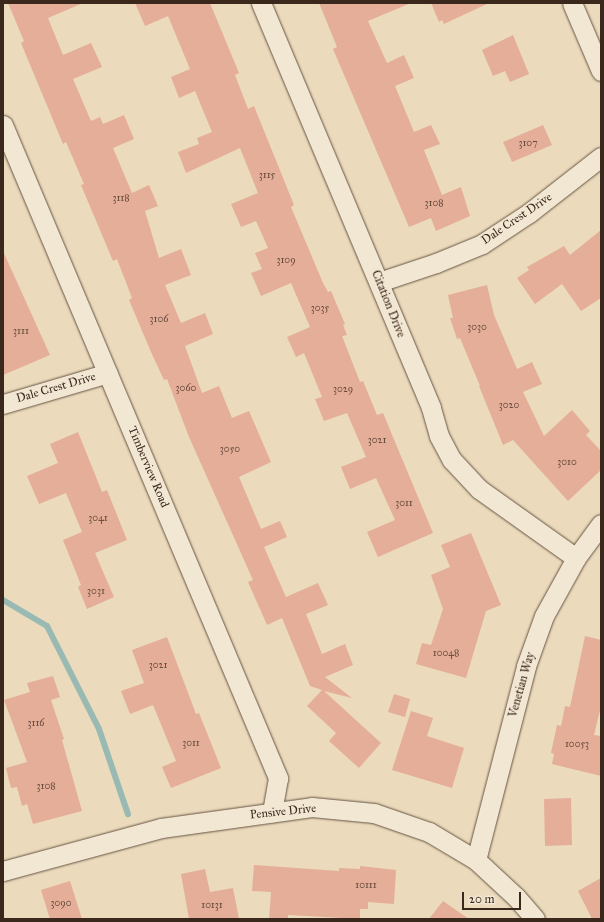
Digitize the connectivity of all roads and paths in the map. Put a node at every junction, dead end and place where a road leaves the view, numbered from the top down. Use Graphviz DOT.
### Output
graph roads {
  1 [pos="261,3"];
  2 [pos="572,3"];
  3 [pos="601,71"];
  4 [pos="3,125"];
  5 [pos="601,157"];
  6 [pos="379,282"];
  7 [pos="108,373"];
  8 [pos="3,404"];
  9 [pos="601,524"];
  10 [pos="576,558"];
  11 [pos="272,812"];
  12 [pos="476,860"];
  13 [pos="3,871"];
  14 [pos="534,919"];
  1 -- 6 [label="street, Citation Drive"];
  2 -- 3 [label="street"];
  4 -- 7 [label="street, Timberview Road"];
  5 -- 6 [label="street, Dale Crest Drive"];
  6 -- 10 [label="street, Citation Drive"];
  7 -- 8 [label="street, Dale Crest Drive"];
  7 -- 11 [label="street, Timberview Road"];
  9 -- 10 [label="street, Venetian Way"];
  10 -- 12 [label="street, Venetian Way"];
  11 -- 12 [label="street, Pensive Drive"];
  11 -- 13 [label="street, Pensive Drive"];
  12 -- 14 [label="street, Pensive Drive"];
}
